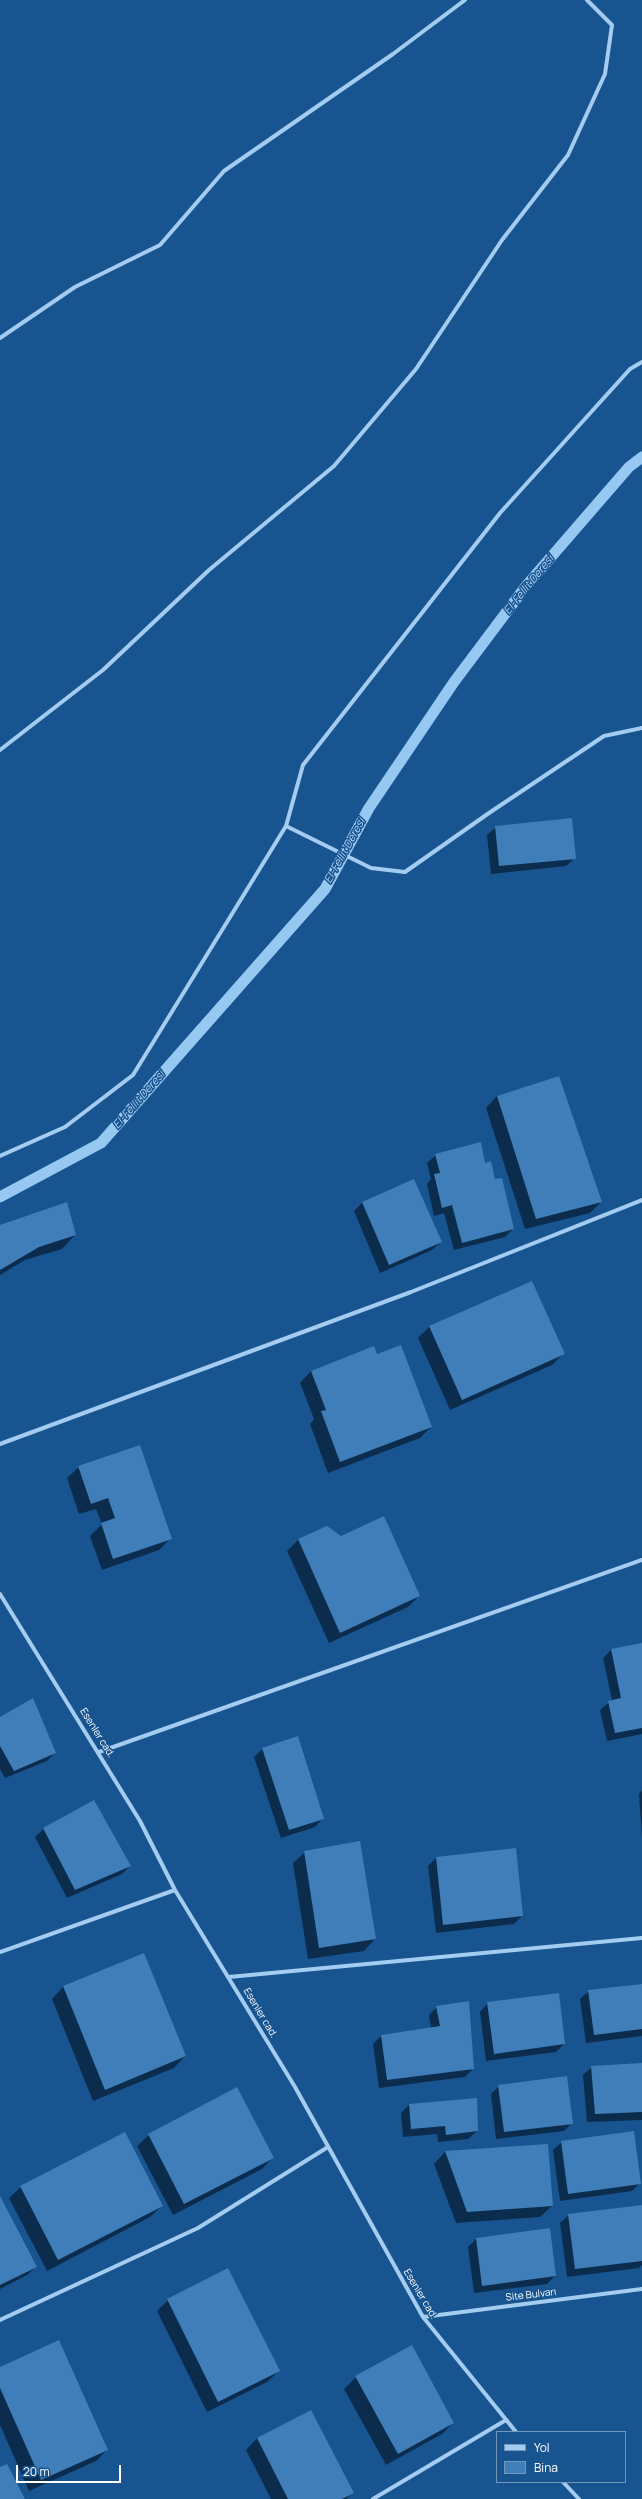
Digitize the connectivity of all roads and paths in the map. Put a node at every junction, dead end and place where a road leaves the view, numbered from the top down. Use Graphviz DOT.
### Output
graph roads {
  1 [pos="465,0"];
  2 [pos="587,0"];
  3 [pos="0,338"];
  4 [pos="642,362"];
  5 [pos="642,728"];
  6 [pos="0,750"];
  7 [pos="286,826"];
  8 [pos="0,1156"];
  9 [pos="642,1200"];
  10 [pos="0,1444"];
  11 [pos="642,1560"];
  12 [pos="0,1594"];
  13 [pos="100,1752"];
  14 [pos="175,1890"];
  15 [pos="642,1938"];
  16 [pos="0,1952"];
  17 [pos="230,1977"];
  18 [pos="328,2147"];
  19 [pos="642,2289"];
  20 [pos="423,2317"];
  21 [pos="0,2320"];
  22 [pos="506,2420"];
  23 [pos="515,2431"];
  24 [pos="563,2483"];
  25 [pos="373,2499"];
  26 [pos="579,2499"];
  1 -- 3 [label="street"];
  2 -- 6 [label="street"];
  4 -- 7 [label="street"];
  5 -- 7 [label="street"];
  7 -- 8 [label="street"];
  9 -- 10 [label="street"];
  11 -- 13 [label="street"];
  12 -- 13 [label="street, Esenler cad."];
  13 -- 14 [label="street, Esenler cad."];
  14 -- 16 [label="street"];
  14 -- 17 [label="street, Esenler cad."];
  15 -- 17 [label="street"];
  17 -- 18 [label="street, Esenler cad."];
  18 -- 20 [label="street, Esenler cad."];
  18 -- 21 [label="street"];
  19 -- 20 [label="street, Site Bulvarı"];
  20 -- 22 [label="street, Esenler cad."];
  22 -- 23 [label="street, Esenler cad."];
  22 -- 25 [label="street"];
  24 -- 26 [label="street"];
}
